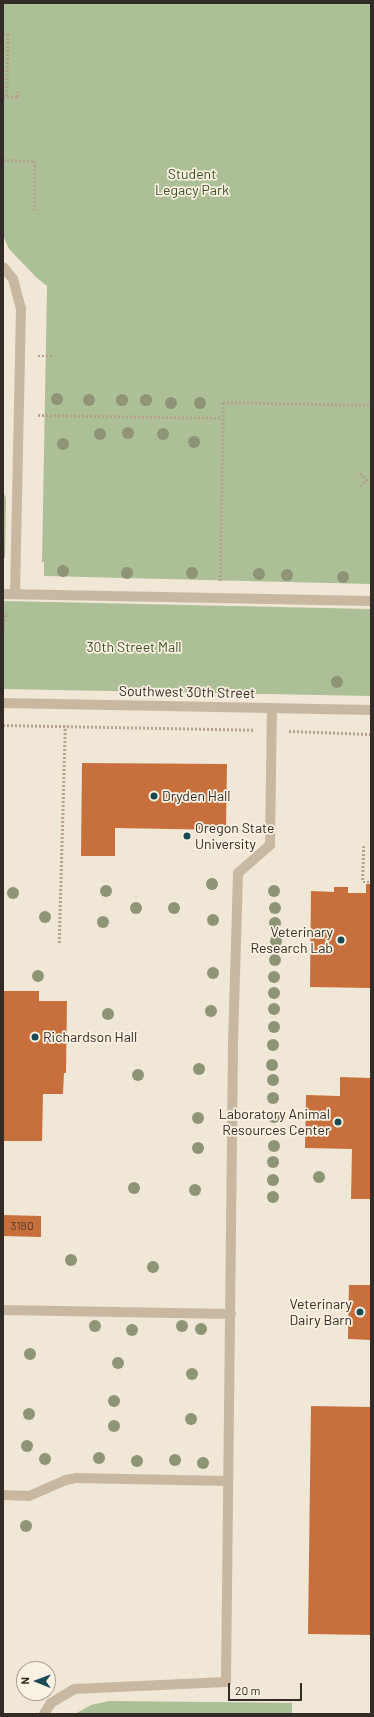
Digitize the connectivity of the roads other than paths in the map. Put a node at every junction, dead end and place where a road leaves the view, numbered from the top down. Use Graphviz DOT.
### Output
graph roads {
  1 [pos="3,267"];
  2 [pos="3,594"];
  3 [pos="15,594"];
  4 [pos="371,601"];
  5 [pos="3,703"];
  6 [pos="272,708"];
  7 [pos="371,710"];
  8 [pos="3,1310"];
  9 [pos="231,1314"];
  10 [pos="228,1481"];
  11 [pos="3,1495"];
  12 [pos="44,1714"];
  1 -- 3 [label="street"];
  2 -- 3 [label="street"];
  3 -- 4 [label="street"];
  5 -- 6 [label="street, Southwest 30th Street"];
  6 -- 7 [label="street, Southwest 30th Street"];
  6 -- 9 [label="street"];
  8 -- 9 [label="street"];
  9 -- 10 [label="street"];
  10 -- 11 [label="street"];
  10 -- 12 [label="street"];
}
